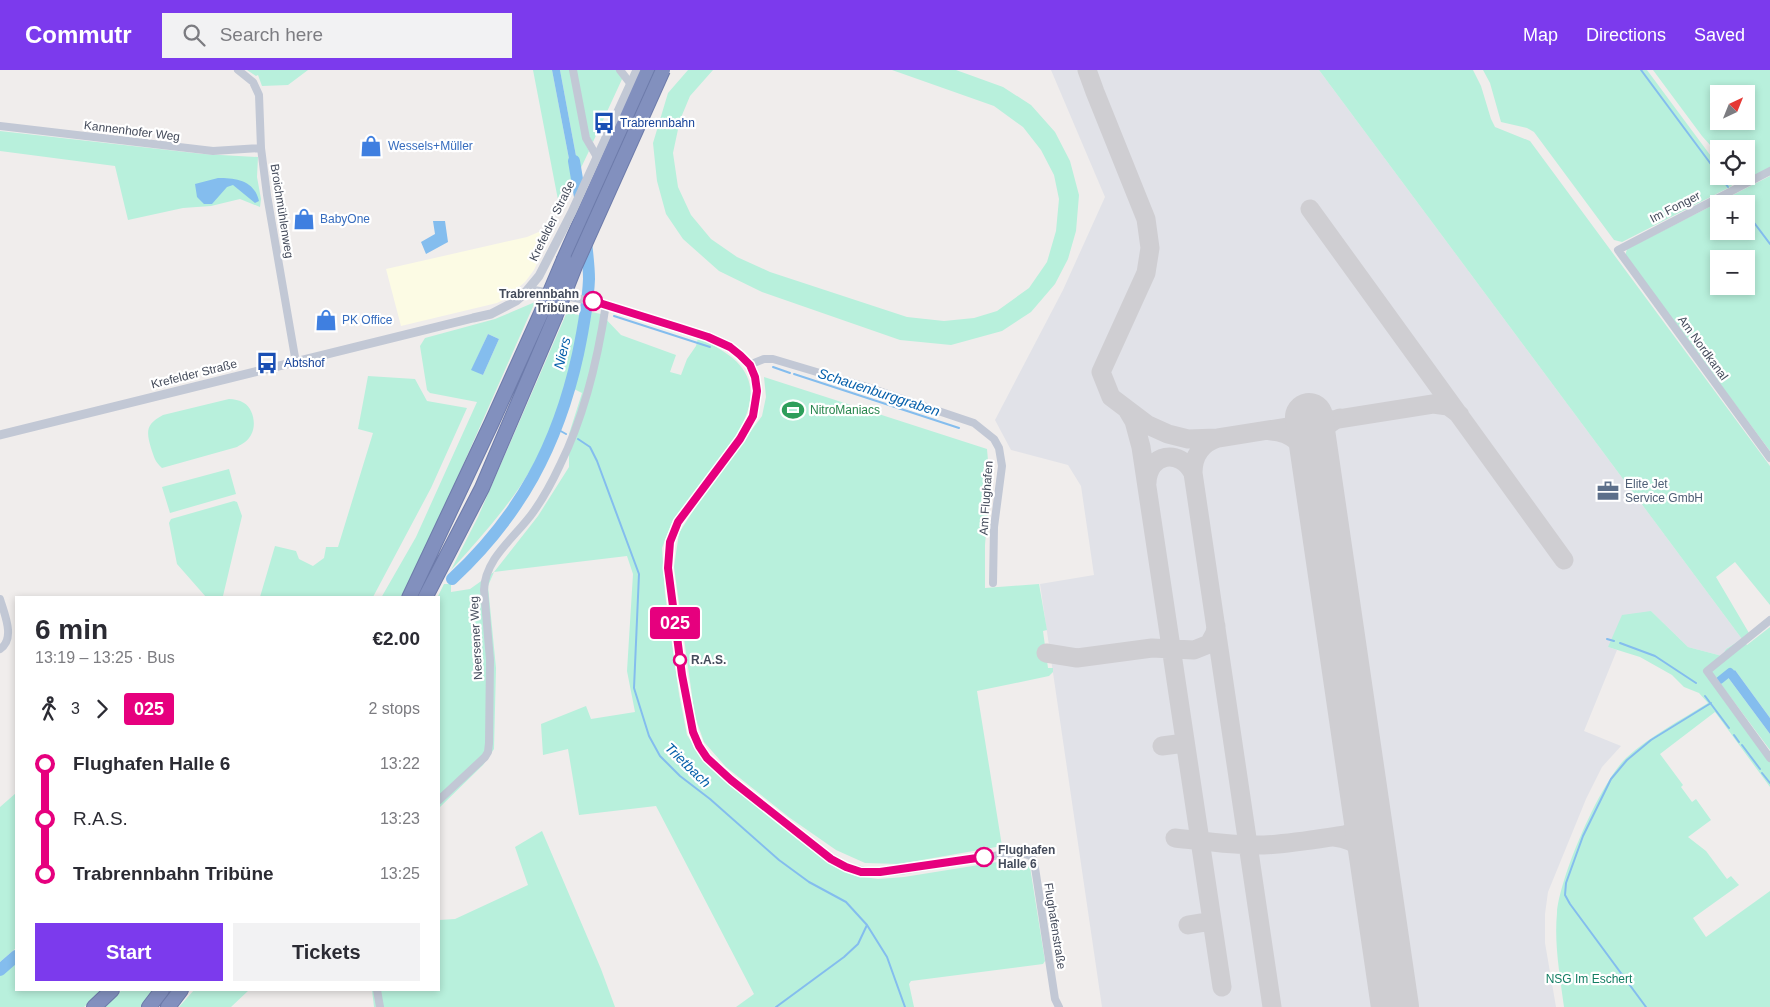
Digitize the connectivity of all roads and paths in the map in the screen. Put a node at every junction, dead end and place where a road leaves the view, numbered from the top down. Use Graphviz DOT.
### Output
graph roads {
  1 [pos="238,70"];
  2 [pos="573,70"];
  3 [pos="620,70"];
  4 [pos="636,70"];
  5 [pos="648,70"];
  6 [pos="663,70"];
  7 [pos="630,83"];
  8 [pos="0,126"];
  9 [pos="261,148"];
  10 [pos="597,157"];
  11 [pos="1770,171"];
  12 [pos="1618,250"];
  13 [pos="529,289"];
  14 [pos="602,303"];
  15 [pos="296,363"];
  16 [pos="750,365"];
  17 [pos="0,435"];
  18 [pos="1770,458"];
  19 [pos="993,582"];
  20 [pos="410,596"];
  21 [pos="427,596"];
  22 [pos="0,598"];
  23 [pos="1770,620"];
  24 [pos="0,649"];
  25 [pos="1770,758"];
  26 [pos="440,799"];
  27 [pos="111,991"];
  28 [pos="161,991"];
  29 [pos="181,991"];
  30 [pos="377,991"];
  31 [pos="94,1007"];
  32 [pos="149,1007"];
  33 [pos="168,1007"];
  34 [pos="380,1007"];
  35 [pos="1059,1007"];
  1 -- 9 [label="street, Broichmühlenweg"];
  2 -- 10 [label="street"];
  3 -- 7 [label="street"];
  4 -- 7 [label="street, Krefelder Straße"];
  5 -- 20 [label="highway, bridge"];
  6 -- 21 [label="highway, bridge"];
  7 -- 10 [label="street, Krefelder Straße"];
  8 -- 9 [label="street, Kannenhofer Weg"];
  9 -- 15 [label="street, Broichmühlenweg"];
  10 -- 13 [label="street, Krefelder Straße"];
  11 -- 12 [label="street, Im Fonger"];
  12 -- 18 [label="street, Am Nordkanal"];
  13 -- 14 [label="street"];
  13 -- 15 [label="street, Krefelder Straße"];
  14 -- 16 [label="street"];
  14 -- 26 [label="street, Neersener Weg"];
  15 -- 17 [label="street, Krefelder Straße"];
  16 -- 19 [label="street, Am Flughafen"];
  16 -- 35 [label="street, Flughafenstraße"];
  22 -- 24 [label="street"];
  23 -- 25 [label="street"];
  27 -- 31 [label="highway"];
  28 -- 32 [label="highway"];
  29 -- 33 [label="highway"];
  30 -- 34 [label="street"];
}
